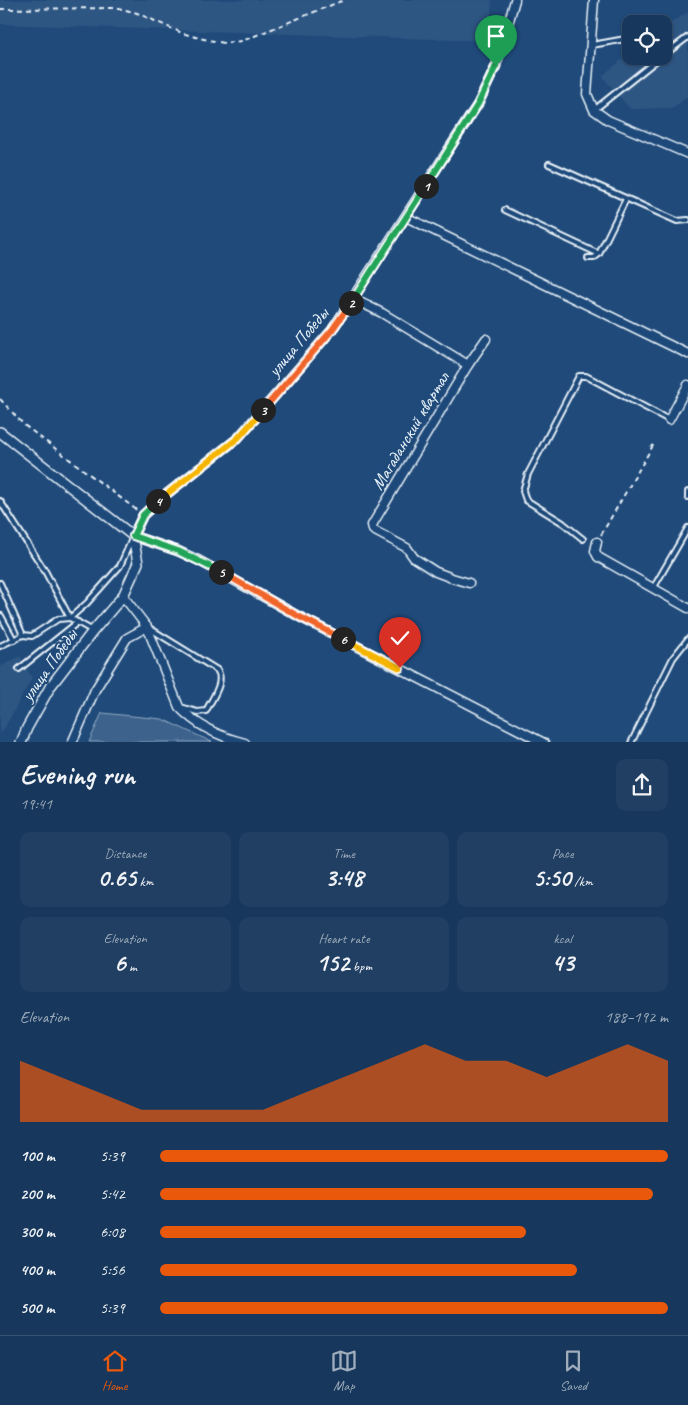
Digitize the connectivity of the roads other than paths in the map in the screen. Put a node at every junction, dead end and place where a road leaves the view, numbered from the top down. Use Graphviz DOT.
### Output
graph roads {
  1 [pos="515,0"];
  2 [pos="594,0"];
  3 [pos="688,37"];
  4 [pos="622,40"];
  5 [pos="591,45"];
  6 [pos="672,49"];
  7 [pos="652,65"];
  8 [pos="594,110"];
  9 [pos="688,154"];
  10 [pos="548,164"];
  11 [pos="626,198"];
  12 [pos="505,210"];
  13 [pos="406,217"];
  14 [pos="688,220"];
  15 [pos="599,254"];
  16 [pos="588,258"];
  17 [pos="354,299"];
  18 [pos="486,339"];
  19 [pos="688,354"];
  20 [pos="468,364"];
  21 [pos="688,385"];
  22 [pos="669,420"];
  23 [pos="0,432"];
  24 [pos="688,492"];
  25 [pos="688,497"];
  26 [pos="0,501"];
  27 [pos="688,528"];
  28 [pos="133,536"];
  29 [pos="584,539"];
  30 [pos="597,542"];
  31 [pos="469,583"];
  32 [pos="0,584"];
  33 [pos="654,588"];
  34 [pos="123,596"];
  35 [pos="688,608"];
  36 [pos="0,616"];
  37 [pos="70,618"];
  38 [pos="78,622"];
  39 [pos="147,627"];
  40 [pos="93,631"];
  41 [pos="23,635"];
  42 [pos="688,639"];
  43 [pos="14,640"];
  44 [pos="0,646"];
  45 [pos="19,669"];
  46 [pos="180,707"];
  47 [pos="21,742"];
  48 [pos="72,742"];
  49 [pos="245,742"];
  50 [pos="544,742"];
  51 [pos="631,742"];
  1 -- 13 [label="street, улица Победы"];
  2 -- 5 [label="street"];
  3 -- 6 [label="lane"];
  4 -- 5 [label="lane"];
  5 -- 8 [label="street"];
  7 -- 8 [label="lane"];
  8 -- 9 [label="street"];
  10 -- 11 [label="lane"];
  11 -- 14 [label="lane"];
  11 -- 15 [label="lane"];
  12 -- 15 [label="lane"];
  13 -- 17 [label="street, улица Победы"];
  13 -- 19 [label="street"];
  15 -- 16 [label="lane"];
  17 -- 20 [label="street, Магаданский квартал"];
  17 -- 28 [label="street, улица Победы"];
  18 -- 20 [label="street"];
  20 -- 31 [label="street, Магаданский квартал"];
  21 -- 22 [label="street"];
  22 -- 29 [label="lane"];
  23 -- 28 [label="street"];
  24 -- 25 [label="lane"];
  26 -- 37 [label="lane"];
  27 -- 33 [label="lane"];
  28 -- 34 [label="street, улица Победы"];
  28 -- 37 [label="lane"];
  28 -- 50 [label="street"];
  30 -- 33 [label="street"];
  32 -- 41 [label="lane"];
  33 -- 35 [label="street"];
  34 -- 39 [label="street"];
  34 -- 40 [label="street, улица Победы"];
  36 -- 43 [label="lane"];
  37 -- 38 [label="lane"];
  37 -- 41 [label="lane"];
  38 -- 40 [label="lane"];
  38 -- 45 [label="lane"];
  39 -- 46 [label="street"];
  39 -- 46 [label="lane"];
  39 -- 48 [label="street"];
  40 -- 47 [label="street, улица Победы"];
  41 -- 43 [label="lane"];
  42 -- 51 [label="lane"];
  43 -- 44 [label="lane"];
  46 -- 49 [label="street"];
}
